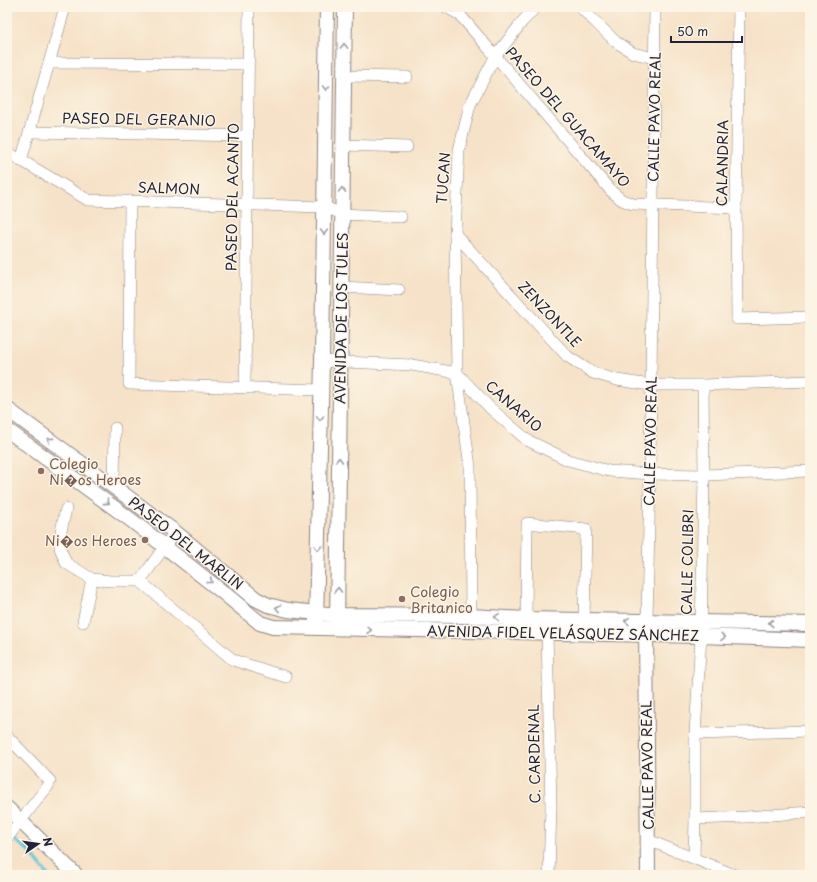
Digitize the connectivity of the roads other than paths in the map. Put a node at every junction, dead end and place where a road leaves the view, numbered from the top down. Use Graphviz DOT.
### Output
graph roads {
  1 [pos="65,7"];
  2 [pos="249,7"];
  3 [pos="327,7"];
  4 [pos="345,7"];
  5 [pos="446,7"];
  6 [pos="536,7"];
  7 [pos="580,7"];
  8 [pos="655,7"];
  9 [pos="739,7"];
  10 [pos="495,57"];
  11 [pos="654,58"];
  12 [pos="49,63"];
  13 [pos="248,64"];
  14 [pos="344,76"];
  15 [pos="407,77"];
  16 [pos="30,132"];
  17 [pos="248,136"];
  18 [pos="344,145"];
  19 [pos="407,147"];
  20 [pos="7,152"];
  21 [pos="21,161"];
  22 [pos="130,201"];
  23 [pos="247,205"];
  24 [pos="653,206"];
  25 [pos="324,207"];
  26 [pos="736,208"];
  27 [pos="342,214"];
  28 [pos="401,217"];
  29 [pos="455,234"];
  30 [pos="342,287"];
  31 [pos="399,290"];
  32 [pos="810,317"];
  33 [pos="322,361"];
  34 [pos="341,362"];
  35 [pos="457,373"];
  36 [pos="810,381"];
  37 [pos="650,385"];
  38 [pos="703,385"];
  39 [pos="244,388"];
  40 [pos="321,390"];
  41 [pos="7,409"];
  42 [pos="32,428"];
  43 [pos="115,428"];
  44 [pos="7,430"];
  45 [pos="23,442"];
  46 [pos="810,471"];
  47 [pos="650,474"];
  48 [pos="704,475"];
  49 [pos="114,486"];
  50 [pos="66,509"];
  51 [pos="175,532"];
  52 [pos="165,546"];
  53 [pos="92,578"];
  54 [pos="140,581"];
  55 [pos="316,614"];
  56 [pos="471,616"];
  57 [pos="526,619"];
  58 [pos="584,620"];
  59 [pos="701,621"];
  60 [pos="83,622"];
  61 [pos="337,622"];
  62 [pos="810,624"];
  63 [pos="316,628"];
  64 [pos="646,628"];
  65 [pos="547,633"];
  66 [pos="701,636"];
  67 [pos="810,640"];
  68 [pos="286,677"];
  69 [pos="810,731"];
  70 [pos="695,734"];
  71 [pos="7,736"];
  72 [pos="7,808"];
  73 [pos="810,812"];
  74 [pos="695,819"];
  75 [pos="20,820"];
  76 [pos="7,838"];
  77 [pos="648,840"];
  78 [pos="694,858"];
  79 [pos="76,875"];
  80 [pos="549,875"];
  81 [pos="648,875"];
  82 [pos="735,875"];
  1 -- 12 [label="street"];
  2 -- 13 [label="street, PASEO DEL ACANTO"];
  3 -- 25 [label="street, AVENIDA DE LOS TULES, one-way"];
  14 -- 4 [label="street, AVENIDA DE LOS TULES, one-way"];
  5 -- 10 [label="street, PASEO DEL GUACAMAYO"];
  6 -- 10 [label="street, TUCAN"];
  7 -- 11 [label="street"];
  8 -- 11 [label="street, CALLE PAVO REAL"];
  9 -- 26 [label="street, CALANDRIA"];
  10 -- 24 [label="street, PASEO DEL GUACAMAYO"];
  10 -- 29 [label="street, TUCAN"];
  11 -- 24 [label="street, CALLE PAVO REAL"];
  12 -- 13 [label="street"];
  12 -- 16 [label="street"];
  13 -- 17 [label="street, PASEO DEL ACANTO"];
  14 -- 15 [label="street"];
  14 -- 18 [label="street, AVENIDA DE LOS TULES"];
  16 -- 17 [label="street, PASEO DEL GERANIO"];
  16 -- 21 [label="street"];
  17 -- 23 [label="street, PASEO DEL ACANTO"];
  18 -- 19 [label="street"];
  27 -- 18 [label="street, AVENIDA DE LOS TULES, one-way"];
  20 -- 21 [label="street, SALMON"];
  21 -- 22 [label="street, SALMON"];
  22 -- 23 [label="street, SALMON"];
  22 -- 39 [label="street"];
  23 -- 25 [label="street, SALMON"];
  23 -- 39 [label="street, PASEO DEL ACANTO"];
  24 -- 26 [label="street, PASEO DEL GUACAMAYO"];
  24 -- 37 [label="street, CALLE PAVO REAL"];
  25 -- 27 [label="street, SALMON"];
  25 -- 33 [label="street, AVENIDA DE LOS TULES, one-way"];
  26 -- 32 [label="street, CALANDRIA"];
  27 -- 28 [label="street, SALMON"];
  27 -- 30 [label="street, AVENIDA DE LOS TULES"];
  29 -- 35 [label="street, TUCAN"];
  29 -- 37 [label="street, ZENZONTLE"];
  30 -- 31 [label="street"];
  30 -- 34 [label="street, AVENIDA DE LOS TULES"];
  33 -- 34 [label="street"];
  33 -- 40 [label="street, AVENIDA DE LOS TULES"];
  34 -- 35 [label="street"];
  61 -- 34 [label="street, AVENIDA DE LOS TULES, one-way"];
  35 -- 47 [label="street, CANARIO"];
  35 -- 56 [label="street, TUCAN"];
  36 -- 38 [label="street, ZENZONTLE"];
  37 -- 38 [label="street, ZENZONTLE"];
  37 -- 47 [label="street, CALLE PAVO REAL"];
  38 -- 48 [label="street, CALLE COLIBRI"];
  39 -- 40 [label="street"];
  40 -- 55 [label="street, AVENIDA DE LOS TULES, one-way"];
  41 -- 42 [label="street, PASEO DEL MARLIN"];
  42 -- 45 [label="street"];
  49 -- 42 [label="street, PASEO DEL MARLIN, one-way"];
  43 -- 49 [label="street"];
  44 -- 45 [label="street, PASEO DEL MARLIN"];
  45 -- 52 [label="street, PASEO DEL MARLIN, one-way"];
  46 -- 48 [label="street, CANARIO"];
  47 -- 48 [label="street, CANARIO"];
  47 -- 64 [label="street, CALLE PAVO REAL"];
  48 -- 59 [label="street, CALLE COLIBRI"];
  49 -- 51 [label="street, PASEO DEL MARLIN"];
  50 -- 53 [label="street"];
  51 -- 52 [label="street"];
  55 -- 51 [label="street, PASEO DEL MARLIN, one-way"];
  52 -- 54 [label="street"];
  52 -- 63 [label="street, PASEO DEL MARLIN, one-way"];
  53 -- 54 [label="street"];
  53 -- 60 [label="street"];
  54 -- 68 [label="street"];
  55 -- 61 [label="street, AVENIDA FIDEL VELÁSQUEZ SÁNCHEZ"];
  55 -- 63 [label="street, AVENIDA DE LOS TULES"];
  57 -- 56 [label="street, AVENIDA FIDEL VELÁSQUEZ SÁNCHEZ, one-way"];
  56 -- 61 [label="street, AVENIDA FIDEL VELÁSQUEZ SÁNCHEZ"];
  57 -- 58 [label="street, AVENIDA FIDEL VELÁSQUEZ SÁNCHEZ"];
  57 -- 58 [label="street"];
  64 -- 58 [label="street, AVENIDA FIDEL VELÁSQUEZ SÁNCHEZ, one-way"];
  62 -- 59 [label="street, AVENIDA FIDEL VELÁSQUEZ SÁNCHEZ, one-way"];
  59 -- 64 [label="street, AVENIDA FIDEL VELÁSQUEZ SÁNCHEZ"];
  59 -- 66 [label="street, CALLE COLIBRI"];
  61 -- 63 [label="street, AVENIDA FIDEL VELÁSQUEZ SÁNCHEZ"];
  61 -- 65 [label="street, AVENIDA FIDEL VELÁSQUEZ SÁNCHEZ, one-way"];
  64 -- 65 [label="street, AVENIDA FIDEL VELÁSQUEZ SÁNCHEZ"];
  64 -- 66 [label="street, AVENIDA FIDEL VELÁSQUEZ SÁNCHEZ"];
  64 -- 77 [label="street, CALLE PAVO REAL"];
  65 -- 80 [label="street, C. CARDENAL"];
  66 -- 67 [label="street, AVENIDA FIDEL VELÁSQUEZ SÁNCHEZ, one-way"];
  66 -- 70 [label="street, CALLE COLIBRI"];
  69 -- 70 [label="street"];
  70 -- 74 [label="street, CALLE COLIBRI"];
  71 -- 75 [label="street"];
  72 -- 75 [label="street"];
  73 -- 74 [label="street"];
  74 -- 78 [label="street, CALLE COLIBRI"];
  75 -- 76 [label="street"];
  75 -- 79 [label="street"];
  77 -- 78 [label="street"];
  77 -- 81 [label="street, CALLE PAVO REAL"];
  78 -- 82 [label="street"];
}
